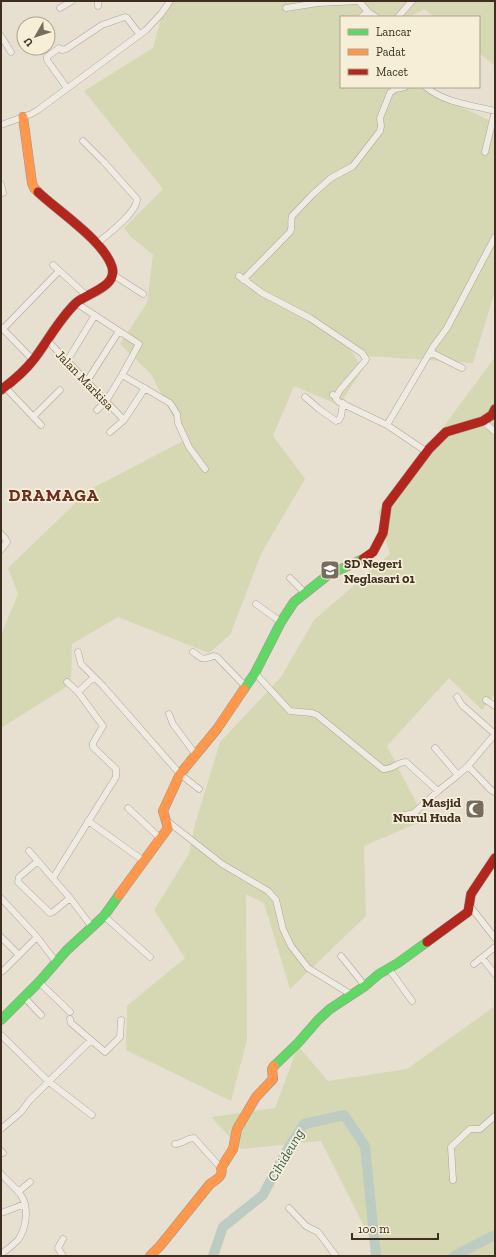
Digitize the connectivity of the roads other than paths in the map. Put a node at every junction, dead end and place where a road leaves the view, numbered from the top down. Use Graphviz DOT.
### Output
graph roads {
  1 [pos="72,1"];
  2 [pos="170,1"];
  3 [pos="359,1"];
  4 [pos="412,1"];
  5 [pos="60,8"];
  6 [pos="286,8"];
  7 [pos="368,12"];
  8 [pos="362,16"];
  9 [pos="374,16"];
  10 [pos="399,16"];
  11 [pos="140,35"];
  12 [pos="1,36"];
  13 [pos="12,52"];
  14 [pos="67,88"];
  15 [pos="402,88"];
  16 [pos="427,88"];
  17 [pos="495,111"];
  18 [pos="23,117"];
  19 [pos="1,125"];
  20 [pos="83,141"];
  21 [pos="485,152"];
  22 [pos="1,184"];
  23 [pos="4,193"];
  24 [pos="495,237"];
  25 [pos="96,244"];
  26 [pos="53,265"];
  27 [pos="60,271"];
  28 [pos="112,274"];
  29 [pos="143,294"];
  30 [pos="86,295"];
  31 [pos="76,303"];
  32 [pos="95,315"];
  33 [pos="2,328"];
  34 [pos="120,331"];
  35 [pos="47,340"];
  36 [pos="430,352"];
  37 [pos="33,360"];
  38 [pos="67,361"];
  39 [pos="462,368"];
  40 [pos="122,375"];
  41 [pos="87,381"];
  42 [pos="145,388"];
  43 [pos="3,389"];
  44 [pos="60,390"];
  45 [pos="305,397"];
  46 [pos="106,401"];
  47 [pos="343,403"];
  48 [pos="495,409"];
  49 [pos="97,410"];
  50 [pos="33,416"];
  51 [pos="124,420"];
  52 [pos="483,421"];
  53 [pos="41,425"];
  54 [pos="387,425"];
  55 [pos="110,432"];
  56 [pos="495,432"];
  57 [pos="427,452"];
  58 [pos="205,470"];
  59 [pos="1,534"];
  60 [pos="1,550"];
  61 [pos="290,578"];
  62 [pos="305,593"];
  63 [pos="256,604"];
  64 [pos="281,622"];
  65 [pos="78,652"];
  66 [pos="193,652"];
  67 [pos="255,673"];
  68 [pos="94,677"];
  69 [pos="66,682"];
  70 [pos="245,686"];
  71 [pos="78,692"];
  72 [pos="457,697"];
  73 [pos="486,700"];
  74 [pos="495,706"];
  75 [pos="169,714"];
  76 [pos="495,734"];
  77 [pos="435,748"];
  78 [pos="196,755"];
  79 [pos="468,766"];
  80 [pos="180,774"];
  81 [pos="458,775"];
  82 [pos="199,789"];
  83 [pos="438,791"];
  84 [pos="495,792"];
  85 [pos="128,808"];
  86 [pos="397,817"];
  87 [pos="165,819"];
  88 [pos="88,821"];
  89 [pos="161,839"];
  90 [pos="29,851"];
  91 [pos="495,858"];
  92 [pos="38,861"];
  93 [pos="144,861"];
  94 [pos="53,878"];
  95 [pos="1,898"];
  96 [pos="70,898"];
  97 [pos="470,906"];
  98 [pos="104,916"];
  99 [pos="92,927"];
  100 [pos="1,937"];
  101 [pos="37,937"];
  102 [pos="495,938"];
  103 [pos="495,947"];
  104 [pos="19,955"];
  105 [pos="341,956"];
  106 [pos="150,957"];
  107 [pos="482,958"];
  108 [pos="56,962"];
  109 [pos="474,964"];
  110 [pos="389,969"];
  111 [pos="3,971"];
  112 [pos="495,974"];
  113 [pos="39,982"];
  114 [pos="365,986"];
  115 [pos="352,995"];
  116 [pos="24,997"];
  117 [pos="412,1001"];
  118 [pos="41,1016"];
  119 [pos="1,1020"];
  120 [pos="121,1020"];
  121 [pos="1,1035"];
  122 [pos="91,1040"];
  123 [pos="49,1082"];
  124 [pos="92,1115"];
  125 [pos="495,1116"];
  126 [pos="1,1129"];
  127 [pos="175,1144"];
  128 [pos="221,1168"];
  129 [pos="1,1174"];
  130 [pos="453,1180"];
  131 [pos="30,1182"];
  132 [pos="18,1192"];
  133 [pos="25,1204"];
  134 [pos="289,1208"];
  135 [pos="1,1213"];
  136 [pos="63,1239"];
  137 [pos="1,1254"];
  138 [pos="334,1255"];
  139 [pos="62,1256"];
  140 [pos="150,1256"];
  1 -- 5 [label="street"];
  2 -- 11 [label="street"];
  3 -- 6 [label="street"];
  3 -- 7 [label="street"];
  4 -- 10 [label="street"];
  7 -- 8 [label="street"];
  7 -- 9 [label="street"];
  11 -- 14 [label="street"];
  11 -- 14 [label="street"];
  12 -- 13 [label="street"];
  14 -- 18 [label="street"];
  15 -- 47 [label="street"];
  16 -- 17 [label="street"];
  17 -- 21 [label="street"];
  18 -- 19 [label="street"];
  18 -- 25 [label="street"];
  20 -- 25 [label="street"];
  22 -- 23 [label="street"];
  24 -- 36 [label="street"];
  25 -- 28 [label="street"];
  26 -- 27 [label="street"];
  27 -- 30 [label="street"];
  27 -- 33 [label="street"];
  28 -- 29 [label="street"];
  28 -- 30 [label="street"];
  30 -- 31 [label="street"];
  31 -- 32 [label="street"];
  31 -- 35 [label="street"];
  32 -- 34 [label="street"];
  32 -- 38 [label="street"];
  33 -- 37 [label="street"];
  34 -- 40 [label="street"];
  34 -- 41 [label="street"];
  35 -- 37 [label="street"];
  35 -- 38 [label="street, Jalan Markisa"];
  36 -- 39 [label="street"];
  36 -- 54 [label="street"];
  37 -- 43 [label="street"];
  38 -- 41 [label="street, Jalan Markisa"];
  40 -- 42 [label="street"];
  40 -- 46 [label="street"];
  41 -- 46 [label="street, Jalan Markisa"];
  42 -- 51 [label="street"];
  42 -- 58 [label="street"];
  43 -- 50 [label="street"];
  44 -- 50 [label="street"];
  45 -- 47 [label="street"];
  46 -- 49 [label="street"];
  46 -- 51 [label="street, Jalan Markisa"];
  47 -- 54 [label="street"];
  48 -- 52 [label="street"];
  50 -- 53 [label="street"];
  51 -- 55 [label="street"];
  52 -- 56 [label="street"];
  52 -- 57 [label="street"];
  54 -- 57 [label="street"];
  57 -- 62 [label="street"];
  59 -- 60 [label="street"];
  61 -- 62 [label="street"];
  62 -- 64 [label="street"];
  63 -- 64 [label="street"];
  64 -- 67 [label="street"];
  65 -- 68 [label="street"];
  66 -- 70 [label="street"];
  67 -- 70 [label="street"];
  67 -- 83 [label="street"];
  68 -- 71 [label="street"];
  68 -- 80 [label="street"];
  69 -- 71 [label="street"];
  70 -- 78 [label="street"];
  71 -- 88 [label="street"];
  72 -- 76 [label="street"];
  73 -- 74 [label="street"];
  75 -- 78 [label="street"];
  76 -- 79 [label="street"];
  77 -- 81 [label="street"];
  78 -- 80 [label="street"];
  79 -- 81 [label="street"];
  79 -- 84 [label="street"];
  80 -- 82 [label="street"];
  80 -- 87 [label="street"];
  81 -- 83 [label="street"];
  83 -- 86 [label="street"];
  85 -- 89 [label="street"];
  87 -- 89 [label="street"];
  87 -- 115 [label="street"];
  88 -- 93 [label="street"];
  88 -- 94 [label="street"];
  89 -- 93 [label="street"];
  90 -- 92 [label="street"];
  91 -- 97 [label="street"];
  92 -- 94 [label="street"];
  92 -- 96 [label="street"];
  93 -- 98 [label="street"];
  94 -- 96 [label="street"];
  95 -- 101 [label="street"];
  96 -- 99 [label="street"];
  97 -- 102 [label="street"];
  97 -- 110 [label="street"];
  98 -- 99 [label="street"];
  98 -- 106 [label="street"];
  99 -- 108 [label="street"];
  100 -- 104 [label="street"];
  101 -- 104 [label="street"];
  101 -- 108 [label="street"];
  103 -- 107 [label="street"];
  104 -- 111 [label="street"];
  105 -- 114 [label="street"];
  107 -- 109 [label="street"];
  107 -- 112 [label="street"];
  108 -- 113 [label="street"];
  110 -- 114 [label="street"];
  110 -- 117 [label="street"];
  113 -- 116 [label="street"];
  113 -- 122 [label="street"];
  114 -- 115 [label="street"];
  115 -- 128 [label="street"];
  116 -- 118 [label="street"];
  116 -- 119 [label="street"];
  120 -- 122 [label="street"];
  121 -- 123 [label="street"];
  122 -- 123 [label="street"];
  123 -- 124 [label="street"];
  123 -- 126 [label="street"];
  125 -- 130 [label="street"];
  127 -- 128 [label="street"];
  128 -- 140 [label="street"];
  129 -- 132 [label="street"];
  131 -- 132 [label="street"];
  132 -- 133 [label="street"];
  133 -- 135 [label="street"];
  133 -- 137 [label="street"];
  134 -- 138 [label="street"];
  136 -- 139 [label="street"];
}
